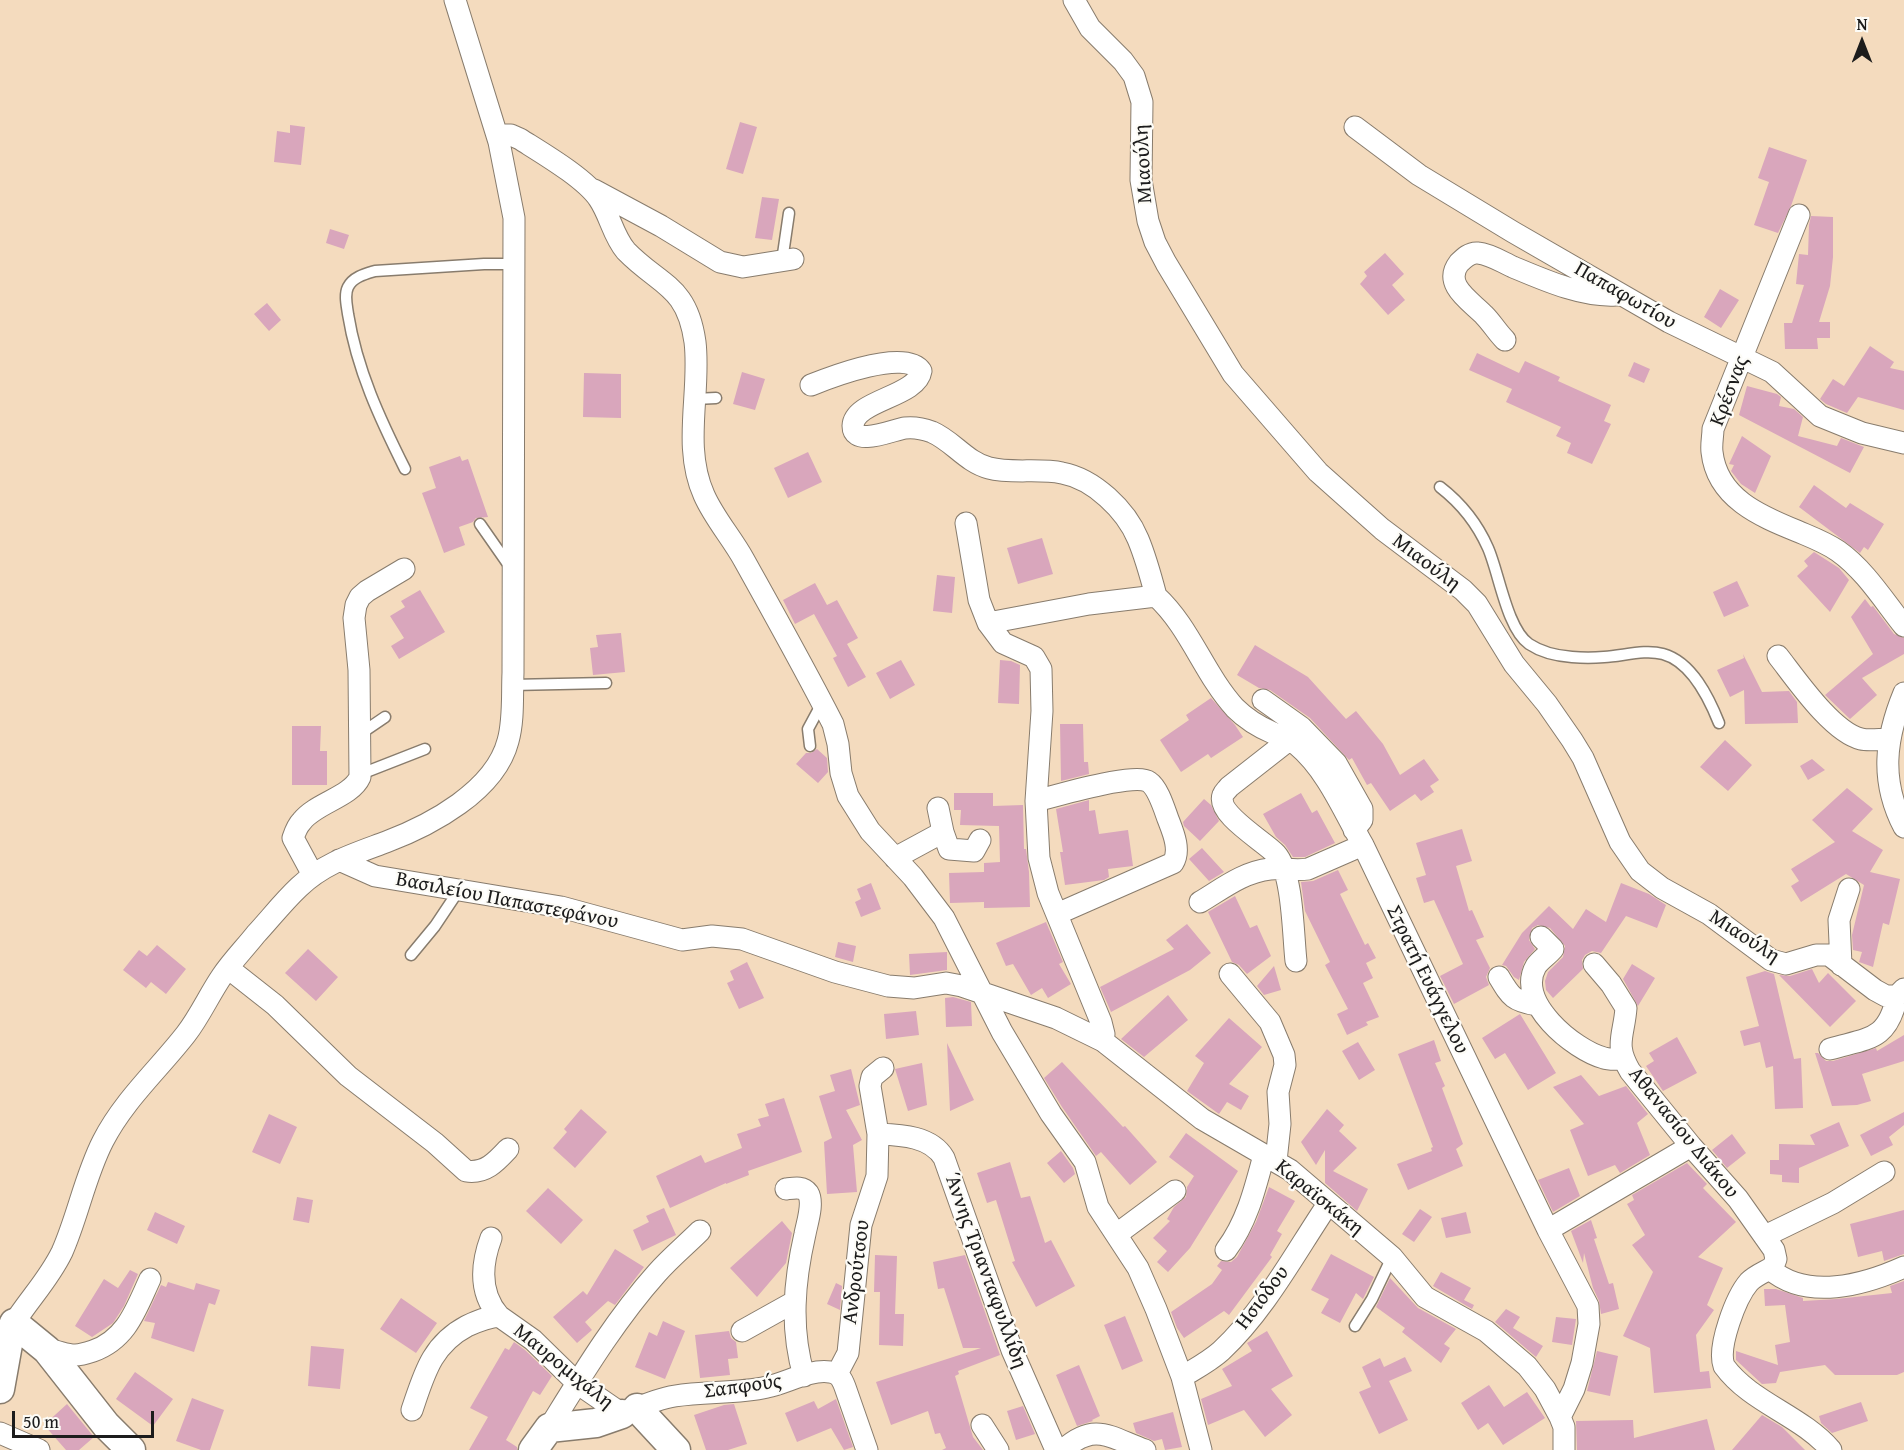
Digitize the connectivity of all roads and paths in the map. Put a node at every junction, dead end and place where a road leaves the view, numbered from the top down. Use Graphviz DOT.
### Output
graph roads {
  1 [pos="455,0"];
  2 [pos="1074,0"];
  3 [pos="1355,127"];
  4 [pos="497,135"];
  5 [pos="590,188"];
  6 [pos="789,213"];
  7 [pos="1799,215"];
  8 [pos="787,260"];
  9 [pos="514,264"];
  10 [pos="1622,295"];
  11 [pos="1505,340"];
  12 [pos="1743,357"];
  13 [pos="811,385"];
  14 [pos="1904,443"];
  15 [pos="405,469"];
  16 [pos="1440,487"];
  17 [pos="966,523"];
  18 [pos="480,524"];
  19 [pos="404,569"];
  20 [pos="513,572"];
  21 [pos="1156,596"];
  22 [pos="988,623"];
  23 [pos="1904,626"];
  24 [pos="1527,642"];
  25 [pos="1778,656"];
  26 [pos="1510,657"];
  27 [pos="606,684"];
  28 [pos="512,685"];
  29 [pos="1904,693"];
  30 [pos="1263,700"];
  31 [pos="822,703"];
  32 [pos="385,717"];
  33 [pos="1719,723"];
  34 [pos="359,735"];
  35 [pos="1889,739"];
  36 [pos="1289,740"];
  37 [pos="810,746"];
  38 [pos="425,749"];
  39 [pos="361,774"];
  40 [pos="1036,801"];
  41 [pos="938,808"];
  42 [pos="1904,826"];
  43 [pos="943,832"];
  44 [pos="1358,837"];
  45 [pos="980,840"];
  46 [pos="895,858"];
  47 [pos="339,860"];
  48 [pos="1286,870"];
  49 [pos="313,875"];
  50 [pos="1849,889"];
  51 [pos="459,890"];
  52 [pos="1200,902"];
  53 [pos="1057,914"];
  54 [pos="1541,937"];
  55 [pos="411,956"];
  56 [pos="1296,961"];
  57 [pos="1594,964"];
  58 [pos="1841,965"];
  59 [pos="228,968"];
  60 [pos="1230,974"];
  61 [pos="1499,977"];
  62 [pos="980,991"];
  63 [pos="1901,993"];
  64 [pos="1537,1005"];
  65 [pos="1103,1041"];
  66 [pos="1830,1049"];
  67 [pos="1623,1059"];
  68 [pos="883,1068"];
  69 [pos="878,1134"];
  70 [pos="1691,1146"];
  71 [pos="508,1149"];
  72 [pos="1270,1158"];
  73 [pos="1884,1172"];
  74 [pos="786,1189"];
  75 [pos="1175,1191"];
  76 [pos="1328,1204"];
  77 [pos="1548,1230"];
  78 [pos="700,1231"];
  79 [pos="1117,1234"];
  80 [pos="1765,1236"];
  81 [pos="491,1238"];
  82 [pos="1226,1250"];
  83 [pos="1392,1257"];
  84 [pos="1904,1268"];
  85 [pos="1770,1269"];
  86 [pos="150,1279"];
  87 [pos="794,1302"];
  88 [pos="499,1316"];
  89 [pos="14,1323"];
  90 [pos="1355,1326"];
  91 [pos="742,1331"];
  92 [pos="47,1350"];
  93 [pos="837,1374"];
  94 [pos="804,1376"];
  95 [pos="1182,1377"];
  96 [pos="577,1383"];
  97 [pos="0,1389"];
  98 [pos="412,1410"];
  99 [pos="629,1411"];
  100 [pos="1560,1417"];
  101 [pos="982,1425"];
  102 [pos="0,1433"];
  103 [pos="541,1443"];
  104 [pos="1114,1444"];
  105 [pos="39,1450"];
  106 [pos="131,1450"];
  107 [pos="676,1450"];
  108 [pos="867,1450"];
  109 [pos="998,1450"];
  110 [pos="1056,1450"];
  111 [pos="1064,1450"];
  112 [pos="1145,1450"];
  113 [pos="1202,1450"];
  114 [pos="1564,1450"];
  115 [pos="1831,1450"];
  1 -- 4 [label="street"];
  2 -- 26 [label="street, Μιαούλη"];
  3 -- 10 [label="street, Παπαφωτίου"];
  4 -- 5 [label="street"];
  4 -- 9 [label="street"];
  5 -- 8 [label="street"];
  5 -- 31 [label="street"];
  6 -- 8 [label="lane"];
  7 -- 12 [label="street, Κρέσνας"];
  9 -- 15 [label="lane"];
  9 -- 20 [label="street"];
  10 -- 11 [label="street"];
  10 -- 12 [label="street, Παπαφωτίου"];
  12 -- 14 [label="street, Παπαφωτίου"];
  12 -- 23 [label="street, Κρέσνας"];
  13 -- 21 [label="street"];
  16 -- 24 [label="lane"];
  17 -- 22 [label="street"];
  18 -- 20 [label="lane"];
  19 -- 34 [label="street"];
  20 -- 28 [label="street"];
  21 -- 22 [label="street"];
  21 -- 36 [label="street, Στρατή Ευάγγελου"];
  22 -- 40 [label="street"];
  24 -- 26 [label="lane"];
  24 -- 33 [label="lane"];
  25 -- 35 [label="street"];
  26 -- 58 [label="street, Μιαούλη"];
  27 -- 28 [label="lane"];
  28 -- 47 [label="street"];
  29 -- 35 [label="street"];
  30 -- 44 [label="street"];
  31 -- 37 [label="lane"];
  31 -- 46 [label="street"];
  32 -- 34 [label="lane"];
  34 -- 39 [label="street"];
  35 -- 42 [label="street"];
  36 -- 44 [label="street, Στρατή Ευάγγελου"];
  36 -- 48 [label="street"];
  38 -- 39 [label="lane"];
  39 -- 49 [label="street"];
  40 -- 53 [label="street"];
  40 -- 53 [label="street"];
  41 -- 43 [label="street"];
  43 -- 45 [label="street"];
  43 -- 46 [label="street"];
  44 -- 48 [label="street"];
  44 -- 77 [label="street, Στρατή Ευάγγελου"];
  46 -- 62 [label="street"];
  47 -- 49 [label="street"];
  47 -- 51 [label="street, Βασιλείου Παπαστεφάνου"];
  48 -- 52 [label="street"];
  48 -- 56 [label="street"];
  49 -- 59 [label="street"];
  50 -- 58 [label="street"];
  51 -- 55 [label="lane"];
  51 -- 62 [label="street, Βασιλείου Παπαστεφάνου"];
  53 -- 65 [label="street"];
  54 -- 64 [label="street"];
  57 -- 67 [label="street, Αθανασίου Διάκου"];
  58 -- 63 [label="street, Μιαούλη"];
  59 -- 71 [label="street"];
  59 -- 89 [label="street"];
  60 -- 72 [label="street"];
  61 -- 64 [label="street"];
  62 -- 65 [label="street, Καραϊσκάκη"];
  62 -- 79 [label="street"];
  63 -- 66 [label="street"];
  64 -- 67 [label="street"];
  65 -- 72 [label="street, Καραϊσκάκη"];
  67 -- 70 [label="street, Αθανασίου Διάκου"];
  68 -- 69 [label="street, Ανδρούτσου"];
  69 -- 93 [label="street, Ανδρούτσου"];
  69 -- 110 [label="street, Άννης Τριανταφυλλίδη"];
  70 -- 77 [label="street"];
  70 -- 80 [label="street, Αθανασίου Διάκου"];
  72 -- 76 [label="street, Καραϊσκάκη"];
  72 -- 82 [label="street"];
  73 -- 80 [label="street"];
  74 -- 87 [label="street, Σαπφούς"];
  75 -- 79 [label="street"];
  76 -- 83 [label="street, Καραϊσκάκη"];
  76 -- 95 [label="street, Ησιόδου"];
  77 -- 100 [label="street, Στρατή Ευάγγελου"];
  78 -- 96 [label="street, Σαπφούς"];
  79 -- 95 [label="street"];
  80 -- 85 [label="street, Αθανασίου Διάκου"];
  81 -- 88 [label="street"];
  83 -- 90 [label="lane"];
  83 -- 100 [label="street, Καραϊσκάκη"];
  84 -- 85 [label="street"];
  85 -- 115 [label="street"];
  86 -- 92 [label="street"];
  87 -- 91 [label="street"];
  87 -- 94 [label="street, Σαπφούς"];
  88 -- 96 [label="street, Μαυρομιχάλη"];
  88 -- 98 [label="street, Μαυρομιχάλη"];
  89 -- 92 [label="street"];
  89 -- 97 [label="street"];
  92 -- 106 [label="street"];
  93 -- 94 [label="street"];
  93 -- 108 [label="street"];
  94 -- 99 [label="street, Σαπφούς"];
  95 -- 113 [label="street"];
  96 -- 99 [label="street, Μαυρομιχάλη"];
  96 -- 103 [label="street, Σαπφούς"];
  99 -- 103 [label="street, Σαπφούς"];
  99 -- 107 [label="street, Μαυρομιχάλη"];
  100 -- 114 [label="street, Καραϊσκάκη"];
  101 -- 109 [label="street"];
  102 -- 105 [label="street"];
  104 -- 111 [label="street"];
  104 -- 112 [label="street"];
}
